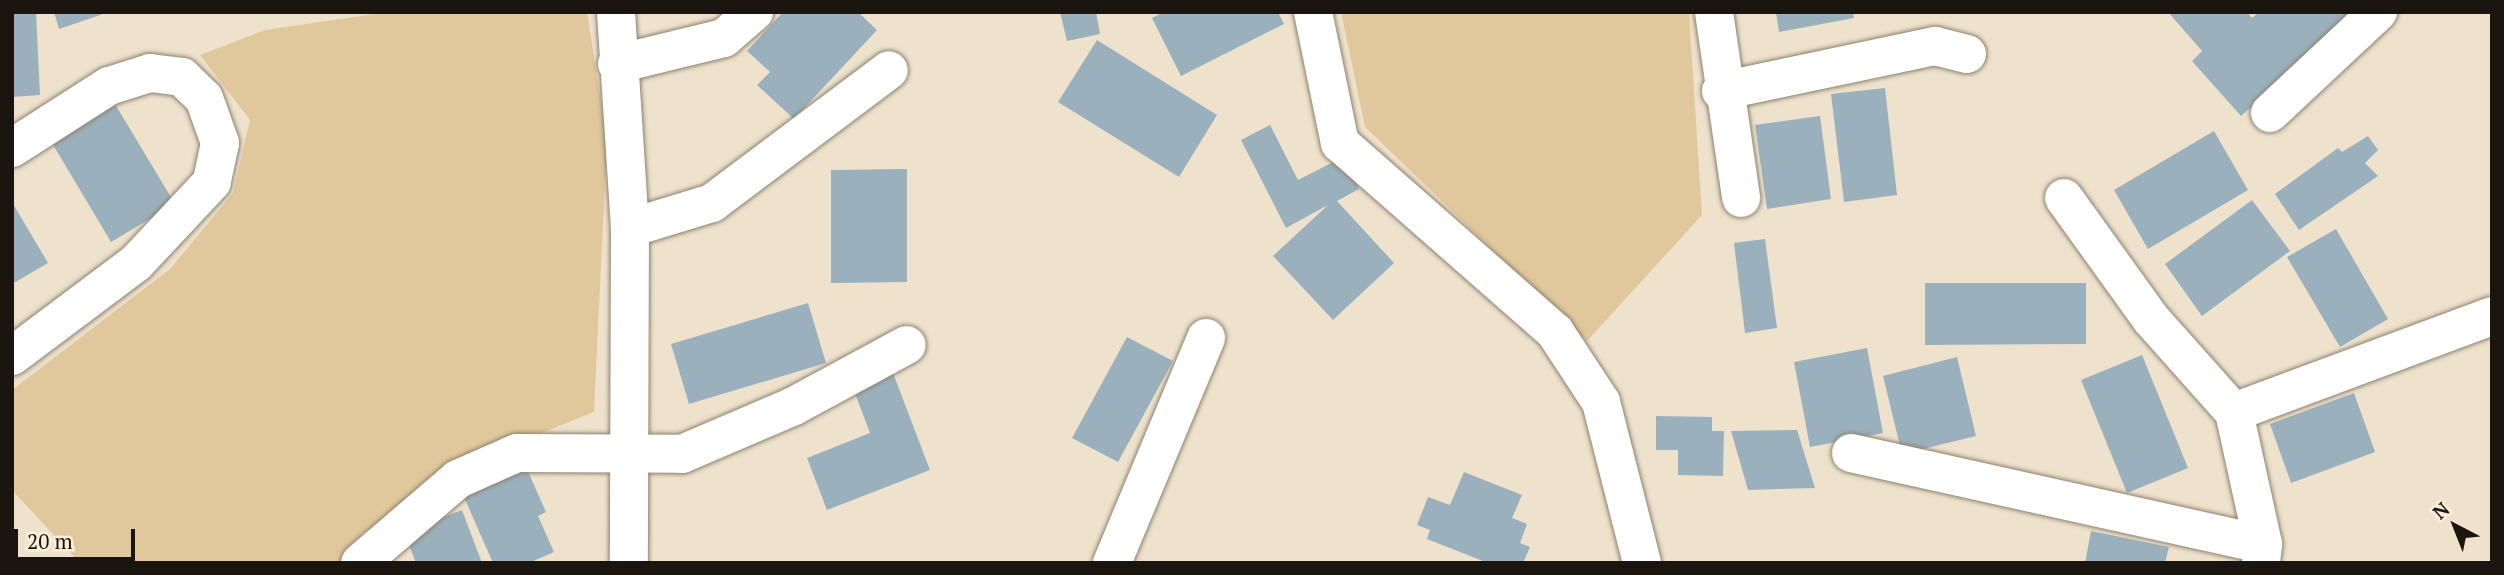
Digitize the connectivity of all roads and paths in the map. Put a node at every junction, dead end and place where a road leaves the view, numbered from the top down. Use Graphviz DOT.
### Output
graph roads {
  1 [pos="616,12"];
  2 [pos="754,12"];
  3 [pos="1313,12"];
  4 [pos="1714,12"];
  5 [pos="2378,12"];
  6 [pos="1967,54"];
  7 [pos="617,64"];
  8 [pos="889,70"];
  9 [pos="1720,91"];
  10 [pos="2270,113"];
  11 [pos="12,148"];
  12 [pos="1741,198"];
  13 [pos="2064,198"];
  14 [pos="630,228"];
  15 [pos="2492,316"];
  16 [pos="1206,338"];
  17 [pos="907,345"];
  18 [pos="12,356"];
  19 [pos="2234,412"];
  20 [pos="626,449"];
  21 [pos="1850,453"];
  22 [pos="2262,553"];
  23 [pos="360,563"];
  24 [pos="629,563"];
  25 [pos="1112,563"];
  26 [pos="1642,563"];
  1 -- 7 [label="street"];
  2 -- 7 [label="street"];
  3 -- 26 [label="street"];
  4 -- 9 [label="street"];
  5 -- 10 [label="street"];
  6 -- 9 [label="street"];
  7 -- 14 [label="street"];
  8 -- 14 [label="street"];
  9 -- 12 [label="street"];
  11 -- 18 [label="street"];
  13 -- 19 [label="street"];
  14 -- 20 [label="street"];
  15 -- 19 [label="street"];
  16 -- 25 [label="street"];
  17 -- 20 [label="street"];
  19 -- 22 [label="street"];
  20 -- 23 [label="street"];
  20 -- 24 [label="street"];
  21 -- 22 [label="street"];
}
